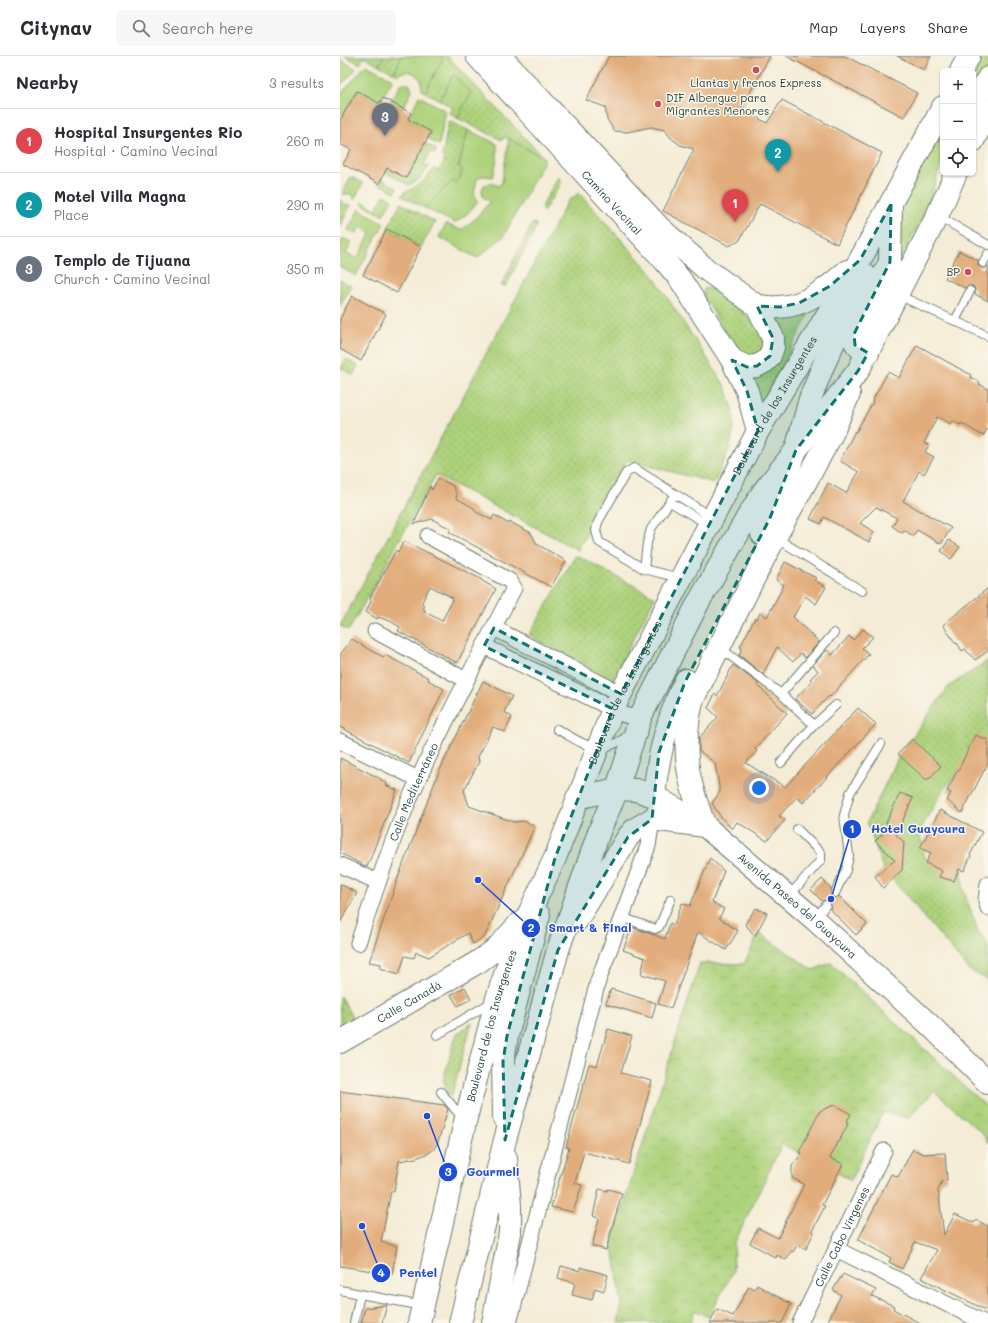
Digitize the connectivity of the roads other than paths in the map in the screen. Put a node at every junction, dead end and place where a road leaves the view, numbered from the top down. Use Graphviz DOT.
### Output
graph roads {
  1 [pos="477,56"];
  2 [pos="500,56"];
  3 [pos="969,56"];
  4 [pos="963,68"];
  5 [pos="988,78"];
  6 [pos="975,104"];
  7 [pos="988,112"];
  8 [pos="940,113"];
  9 [pos="974,140"];
  10 [pos="955,176"];
  11 [pos="892,204"];
  12 [pos="937,216"];
  13 [pos="880,224"];
  14 [pos="988,245"];
  15 [pos="988,254"];
  16 [pos="860,260"];
  17 [pos="983,263"];
  18 [pos="970,291"];
  19 [pos="897,294"];
  20 [pos="757,306"];
  21 [pos="956,321"];
  22 [pos="988,336"];
  23 [pos="732,360"];
  24 [pos="863,362"];
  25 [pos="758,431"];
  26 [pos="796,450"];
  27 [pos="675,494"];
  28 [pos="670,502"];
  29 [pos="712,522"];
  30 [pos="428,536"];
  31 [pos="775,538"];
  32 [pos="644,569"];
  33 [pos="682,578"];
  34 [pos="862,591"];
  35 [pos="494,628"];
  36 [pos="375,631"];
  37 [pos="834,634"];
  38 [pos="484,646"];
  39 [pos="719,647"];
  40 [pos="544,655"];
  41 [pos="536,672"];
  42 [pos="466,680"];
  43 [pos="781,694"];
  44 [pos="617,701"];
  45 [pos="836,705"];
  46 [pos="639,723"];
  47 [pos="814,725"];
  48 [pos="556,729"];
  49 [pos="340,741"];
  50 [pos="881,744"];
  51 [pos="598,748"];
  52 [pos="781,763"];
  53 [pos="418,779"];
  54 [pos="617,789"];
  55 [pos="654,796"];
  56 [pos="577,798"];
  57 [pos="652,819"];
  58 [pos="705,826"];
  59 [pos="797,829"];
  60 [pos="554,858"];
  61 [pos="340,865"];
  62 [pos="378,882"];
  63 [pos="988,884"];
  64 [pos="835,893"];
  65 [pos="788,897"];
  66 [pos="671,899"];
  67 [pos="988,908"];
  68 [pos="529,913"];
  69 [pos="621,917"];
  70 [pos="358,943"];
  71 [pos="558,950"];
  72 [pos="497,998"];
  73 [pos="437,1035"];
  74 [pos="340,1042"];
  75 [pos="988,1083"];
  76 [pos="441,1092"];
  77 [pos="465,1122"];
  78 [pos="505,1140"];
  79 [pos="884,1150"];
  80 [pos="836,1249"];
  81 [pos="340,1290"];
  82 [pos="360,1294"];
  83 [pos="421,1314"];
  84 [pos="354,1323"];
  85 [pos="460,1323"];
  86 [pos="493,1323"];
  87 [pos="509,1323"];
  88 [pos="800,1323"];
  89 [pos="985,1323"];
  1 -- 23 [label="main road, Camino Vecinal"];
  2 -- 20 [label="main road, Camino Vecinal"];
  3 -- 4 [label="main road"];
  5 -- 6 [label="main road"];
  7 -- 9 [label="main road"];
  8 -- 11 [label="main road, Boulevard de los Insurgentes"];
  10 -- 12 [label="main road"];
  11 -- 13 [label="main road, Boulevard de los Insurgentes"];
  11 -- 24 [label="main road"];
  12 -- 14 [label="lane"];
  12 -- 19 [label="main road"];
  13 -- 16 [label="main road, Boulevard de los Insurgentes"];
  13 -- 26 [label="main road"];
  15 -- 17 [label="lane"];
  16 -- 20 [label="main road"];
  16 -- 25 [label="main road, Boulevard de los Insurgentes"];
  18 -- 21 [label="lane"];
  19 -- 21 [label="lane"];
  19 -- 24 [label="main road"];
  20 -- 23 [label="main road"];
  21 -- 22 [label="lane"];
  23 -- 25 [label="main road, Camino Vecinal"];
  24 -- 26 [label="main road"];
  24 -- 31 [label="main road"];
  25 -- 29 [label="main road, Boulevard de los Insurgentes"];
  26 -- 46 [label="main road"];
  26 -- 55 [label="main road"];
  27 -- 28 [label="lane"];
  27 -- 29 [label="lane"];
  27 -- 32 [label="lane"];
  28 -- 29 [label="lane"];
  28 -- 32 [label="lane"];
  29 -- 33 [label="main road, Boulevard de los Insurgentes"];
  30 -- 35 [label="street, Calle Mediterráneo"];
  31 -- 34 [label="lane"];
  31 -- 39 [label="main road"];
  32 -- 33 [label="lane"];
  33 -- 44 [label="main road, Boulevard de los Insurgentes"];
  35 -- 38 [label="street, Calle Mediterráneo"];
  35 -- 40 [label="street"];
  36 -- 42 [label="street"];
  37 -- 43 [label="lane"];
  38 -- 41 [label="street"];
  38 -- 42 [label="street, Calle Mediterráneo"];
  39 -- 43 [label="lane"];
  39 -- 58 [label="main road"];
  40 -- 41 [label="street"];
  40 -- 44 [label="street"];
  41 -- 44 [label="street"];
  42 -- 53 [label="street, Calle Mediterráneo"];
  43 -- 47 [label="lane"];
  44 -- 46 [label="street"];
  44 -- 51 [label="main road, Boulevard de los Insurgentes"];
  45 -- 47 [label="lane"];
  46 -- 51 [label="lane"];
  46 -- 54 [label="main road"];
  47 -- 52 [label="lane"];
  48 -- 51 [label="lane"];
  49 -- 53 [label="street"];
  50 -- 64 [label="lane"];
  51 -- 56 [label="main road, Boulevard de los Insurgentes"];
  53 -- 62 [label="street, Calle Mediterráneo"];
  54 -- 55 [label="main road, Avenida Paseo del Guaycura"];
  54 -- 56 [label="main road, Avenida Paseo del Guaycura"];
  54 -- 71 [label="main road"];
  55 -- 57 [label="street"];
  55 -- 58 [label="main road, Avenida Paseo del Guaycura"];
  56 -- 60 [label="main road, Boulevard de los Insurgentes"];
  57 -- 58 [label="main road"];
  57 -- 69 [label="street"];
  57 -- 71 [label="main road"];
  58 -- 65 [label="main road, Avenida Paseo del Guaycura"];
  59 -- 65 [label="lane"];
  60 -- 68 [label="main road, Boulevard de los Insurgentes"];
  60 -- 78 [label="main road"];
  61 -- 62 [label="street"];
  62 -- 70 [label="street, Calle Mediterráneo"];
  63 -- 67 [label="street"];
  65 -- 75 [label="main road, Avenida Paseo del Guaycura"];
  66 -- 69 [label="lane"];
  68 -- 72 [label="main road, Boulevard de los Insurgentes"];
  68 -- 74 [label="main road, Calle Canadá"];
  69 -- 87 [label="street"];
  71 -- 78 [label="main road"];
  72 -- 73 [label="lane"];
  72 -- 77 [label="main road, Boulevard de los Insurgentes"];
  76 -- 77 [label="lane"];
  77 -- 83 [label="main road, Boulevard de los Insurgentes"];
  78 -- 85 [label="main road"];
  78 -- 86 [label="main road"];
  79 -- 80 [label="street, Calle Cabo Vírgenes"];
  80 -- 88 [label="street, Calle Cabo Vírgenes"];
  80 -- 89 [label="street"];
  81 -- 82 [label="lane"];
  82 -- 83 [label="lane"];
  82 -- 84 [label="lane"];
}
